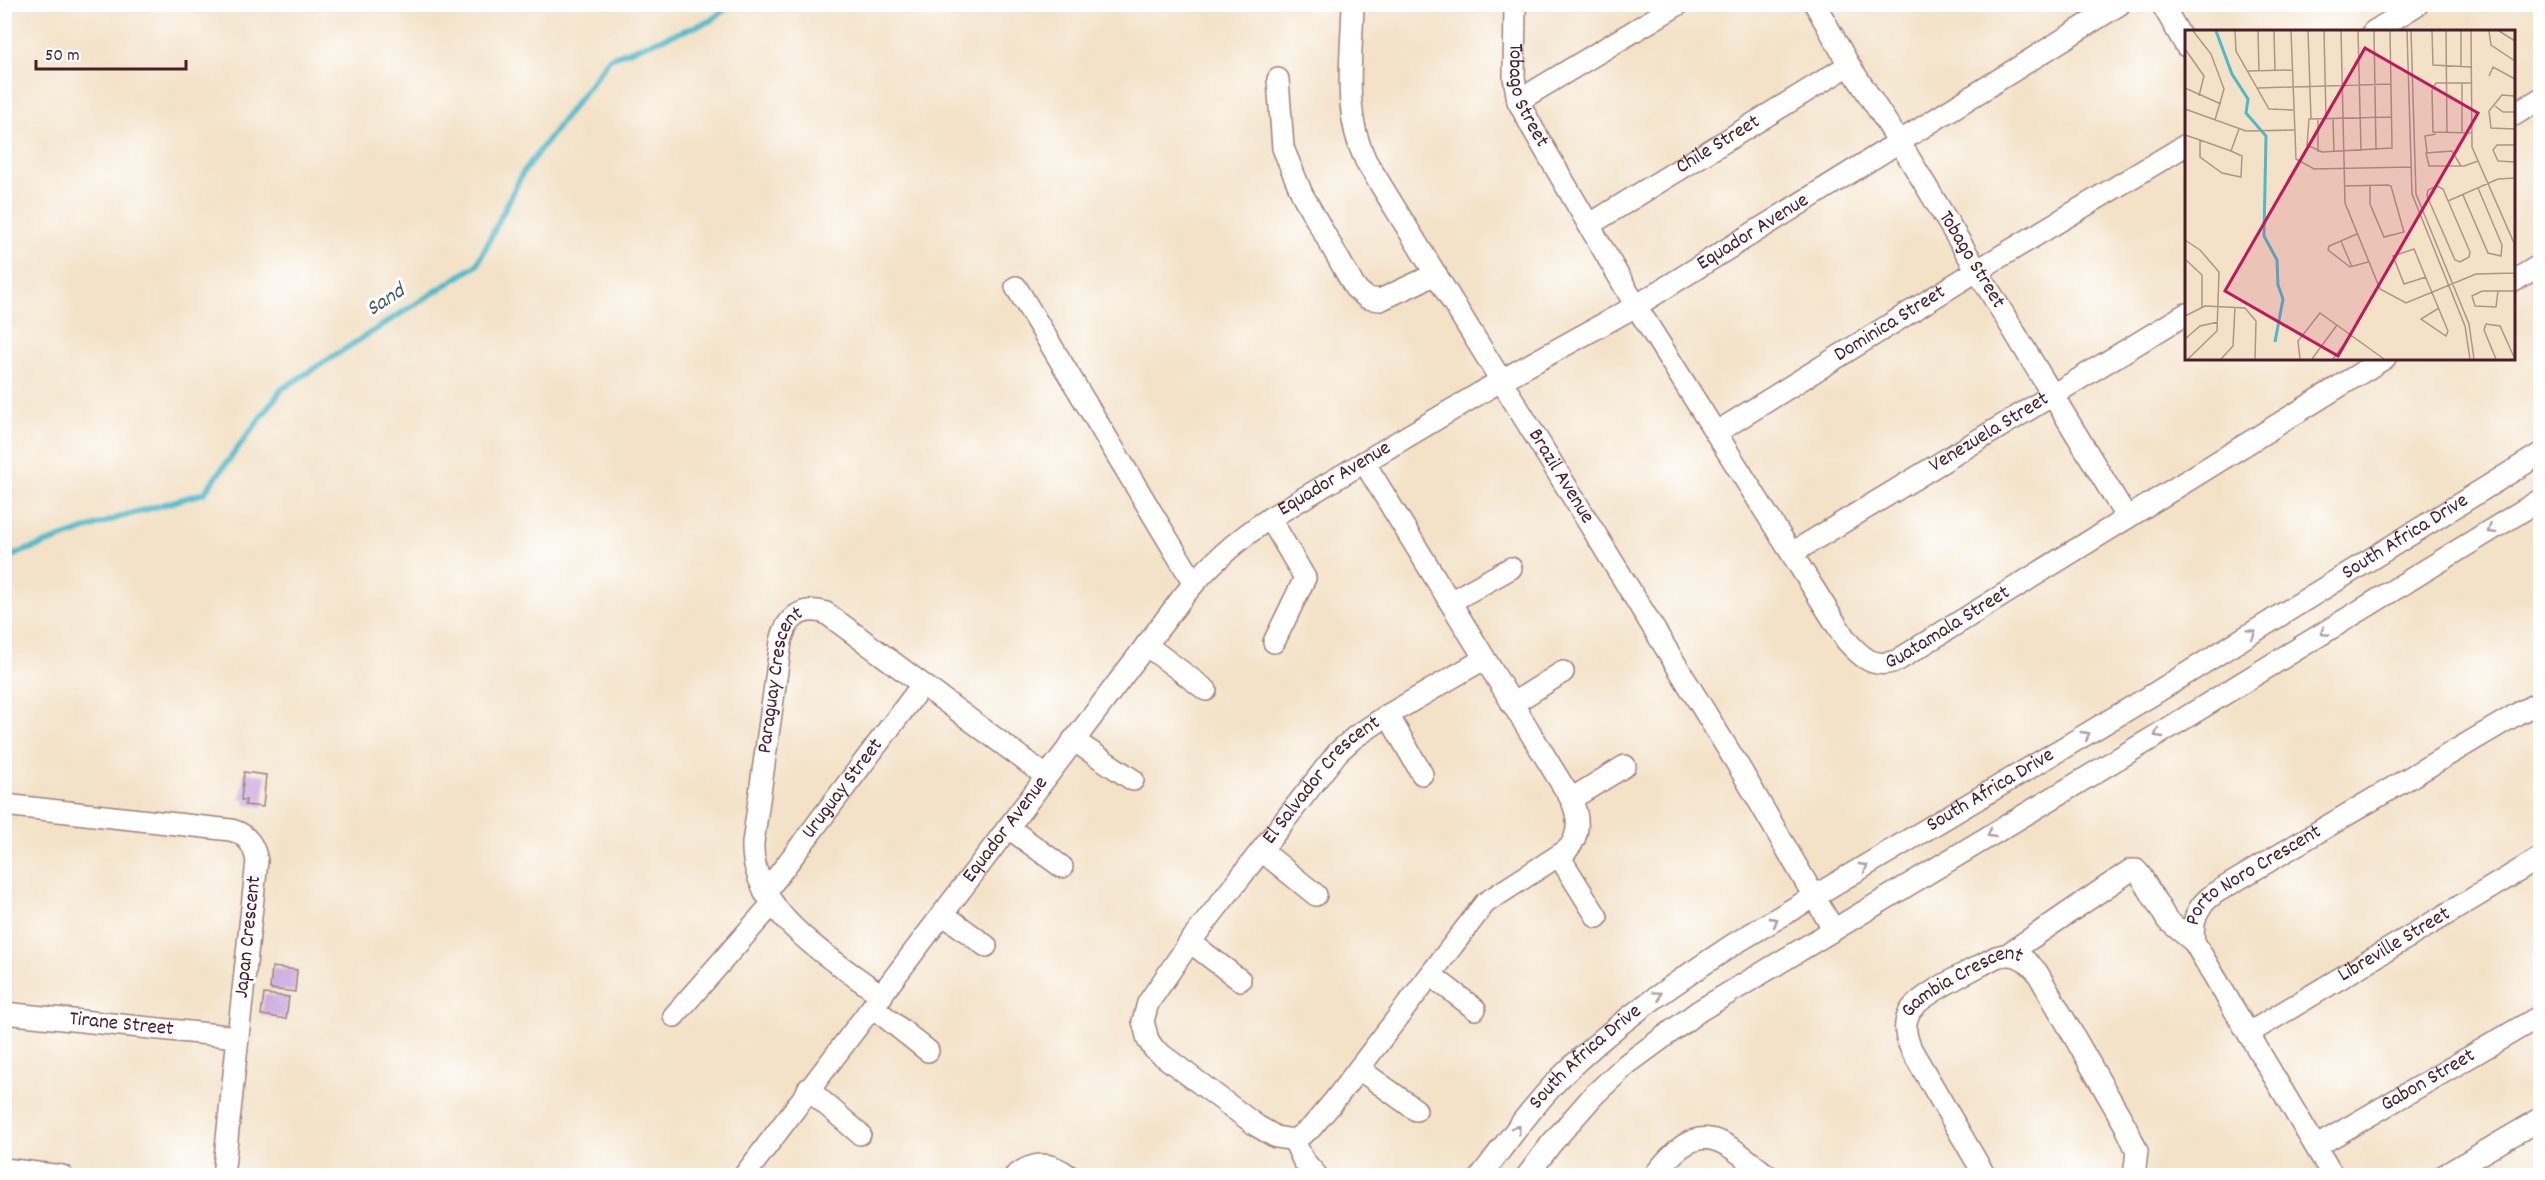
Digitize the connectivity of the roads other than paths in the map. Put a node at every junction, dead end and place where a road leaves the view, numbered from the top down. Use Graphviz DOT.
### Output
graph roads {
  1 [pos="1353,4"];
  2 [pos="1515,4"];
  3 [pos="1679,4"];
  4 [pos="2120,4"];
  5 [pos="2162,4"];
  6 [pos="2418,4"];
  7 [pos="1822,7"];
  8 [pos="2376,30"];
  9 [pos="2185,43"];
  10 [pos="1849,65"];
  11 [pos="1278,79"];
  12 [pos="2541,99"];
  13 [pos="1518,100"];
  14 [pos="2515,115"];
  15 [pos="1900,143"];
  16 [pos="2185,146"];
  17 [pos="1589,225"];
  18 [pos="2541,265"];
  19 [pos="1978,270"];
  20 [pos="1436,274"];
  21 [pos="2515,280"];
  22 [pos="1016,287"];
  23 [pos="1636,306"];
  24 [pos="2185,315"];
  25 [pos="2379,360"];
  26 [pos="1502,380"];
  27 [pos="2051,394"];
  28 [pos="1717,432"];
  29 [pos="2541,454"];
  30 [pos="1364,462"];
  31 [pos="2541,500"];
  32 [pos="2127,518"];
  33 [pos="1270,519"];
  34 [pos="1792,553"];
  35 [pos="1511,568"];
  36 [pos="1194,583"];
  37 [pos="1449,602"];
  38 [pos="1274,642"];
  39 [pos="1146,645"];
  40 [pos="1484,659"];
  41 [pos="1563,672"];
  42 [pos="922,685"];
  43 [pos="1206,690"];
  44 [pos="2541,702"];
  45 [pos="1512,704"];
  46 [pos="1388,715"];
  47 [pos="1073,740"];
  48 [pos="1625,766"];
  49 [pos="1422,774"];
  50 [pos="1046,776"];
  51 [pos="1133,780"];
  52 [pos="1570,798"];
  53 [pos="4,805"];
  54 [pos="1009,828"];
  55 [pos="1262,851"];
  56 [pos="1559,856"];
  57 [pos="2541,858"];
  58 [pos="1062,867"];
  59 [pos="1316,895"];
  60 [pos="1814,897"];
  61 [pos="769,898"];
  62 [pos="943,914"];
  63 [pos="1596,917"];
  64 [pos="1833,929"];
  65 [pos="1190,942"];
  66 [pos="2194,942"];
  67 [pos="986,946"];
  68 [pos="2008,954"];
  69 [pos="1431,975"];
  70 [pos="1240,980"];
  71 [pos="878,1002"];
  72 [pos="1475,1009"];
  73 [pos="4,1013"];
  74 [pos="674,1016"];
  75 [pos="2541,1016"];
  76 [pos="2249,1033"];
  77 [pos="238,1037"];
  78 [pos="928,1051"];
  79 [pos="1359,1069"];
  80 [pos="808,1089"];
  81 [pos="1416,1110"];
  82 [pos="2541,1119"];
  83 [pos="860,1134"];
  84 [pos="1294,1140"];
  85 [pos="2317,1146"];
  86 [pos="4,1169"];
  87 [pos="62,1176"];
  88 [pos="223,1176"];
  89 [pos="744,1176"];
  90 [pos="1015,1176"];
  91 [pos="1069,1176"];
  92 [pos="1317,1176"];
  93 [pos="1481,1176"];
  94 [pos="1527,1176"];
  95 [pos="1654,1176"];
  96 [pos="1768,1176"];
  97 [pos="1985,1176"];
  98 [pos="2134,1176"];
  99 [pos="2333,1176"];
  100 [pos="2443,1176"];
  1 -- 20 [label="street, Brazil Avenue"];
  2 -- 13 [label="street, Tobago Street"];
  3 -- 13 [label="street"];
  4 -- 15 [label="street, Equador Avenue"];
  5 -- 9 [label="street"];
  6 -- 8 [label="street"];
  7 -- 10 [label="street, Tobago Street"];
  10 -- 15 [label="street, Tobago Street"];
  10 -- 17 [label="street, Chile Street"];
  11 -- 20 [label="street"];
  12 -- 14 [label="street"];
  13 -- 17 [label="street, Tobago Street"];
  15 -- 19 [label="street, Tobago Street"];
  15 -- 23 [label="street, Equador Avenue"];
  16 -- 19 [label="street, Dominica Street"];
  17 -- 23 [label="street, Tobago Street"];
  18 -- 21 [label="street"];
  19 -- 27 [label="street, Tobago Street"];
  19 -- 28 [label="street, Dominica Street"];
  20 -- 26 [label="street, Brazil Avenue"];
  22 -- 36 [label="street"];
  23 -- 26 [label="street, Equador Avenue"];
  23 -- 28 [label="street, Guatamala Street"];
  24 -- 27 [label="street, Venezuela Street"];
  25 -- 32 [label="street, Guatamala Street"];
  26 -- 30 [label="street, Equador Avenue"];
  26 -- 60 [label="street, Brazil Avenue"];
  27 -- 32 [label="street, Tobago Street"];
  27 -- 34 [label="street, Venezuela Street"];
  28 -- 34 [label="street, Guatamala Street"];
  60 -- 29 [label="street, South Africa Drive, one-way"];
  30 -- 33 [label="street, Equador Avenue"];
  30 -- 37 [label="street"];
  31 -- 64 [label="street, South Africa Drive, one-way"];
  32 -- 34 [label="street, Guatamala Street"];
  33 -- 36 [label="street, Equador Avenue"];
  33 -- 38 [label="street"];
  35 -- 37 [label="street"];
  36 -- 39 [label="street, Equador Avenue"];
  37 -- 40 [label="street"];
  39 -- 43 [label="street"];
  39 -- 47 [label="street, Equador Avenue"];
  40 -- 45 [label="street"];
  40 -- 46 [label="street, El Salvador Crescent"];
  41 -- 45 [label="street"];
  42 -- 50 [label="street, Paraguay Crescent"];
  42 -- 61 [label="street, Uruguay Street"];
  42 -- 61 [label="street, Paraguay Crescent"];
  44 -- 66 [label="street, Porto Noro Crescent"];
  45 -- 52 [label="street"];
  46 -- 49 [label="street, El Salvador Crescent"];
  46 -- 55 [label="street, El Salvador Crescent"];
  47 -- 50 [label="street, Equador Avenue"];
  47 -- 51 [label="street"];
  48 -- 52 [label="street"];
  50 -- 54 [label="street, Equador Avenue"];
  52 -- 56 [label="street"];
  53 -- 77 [label="street, Japan Crescent"];
  54 -- 58 [label="street"];
  54 -- 62 [label="street, Equador Avenue"];
  55 -- 59 [label="street, El Salvador Crescent"];
  55 -- 65 [label="street, El Salvador Crescent"];
  56 -- 63 [label="street"];
  56 -- 69 [label="street"];
  57 -- 76 [label="street, Libreville Street"];
  60 -- 64 [label="street, Brazil Avenue"];
  93 -- 60 [label="street, South Africa Drive, one-way"];
  61 -- 71 [label="street, Paraguay Crescent"];
  61 -- 74 [label="street, Uruguay Street"];
  62 -- 67 [label="street"];
  62 -- 71 [label="street, Equador Avenue"];
  64 -- 94 [label="street, South Africa Drive"];
  65 -- 70 [label="street"];
  65 -- 84 [label="street, El Salvador Crescent"];
  66 -- 68 [label="street"];
  66 -- 76 [label="street, Porto Noro Crescent"];
  68 -- 97 [label="street, Gambia Crescent"];
  68 -- 98 [label="street, Gambia Crescent"];
  69 -- 72 [label="street"];
  69 -- 79 [label="street"];
  71 -- 78 [label="street, Paraguay Crescent"];
  71 -- 80 [label="street, Equador Avenue"];
  73 -- 77 [label="street, Tirane Street"];
  75 -- 85 [label="street, Gabon Street"];
  76 -- 85 [label="street, Porto Noro Crescent"];
  77 -- 88 [label="street, Japan Crescent"];
  79 -- 81 [label="street"];
  79 -- 84 [label="street"];
  80 -- 83 [label="street"];
  80 -- 89 [label="street, Equador Avenue"];
  82 -- 100 [label="street"];
  84 -- 92 [label="street"];
  85 -- 99 [label="street, Porto Noro Crescent"];
  86 -- 87 [label="street"];
  90 -- 91 [label="street"];
  95 -- 96 [label="street"];
}
